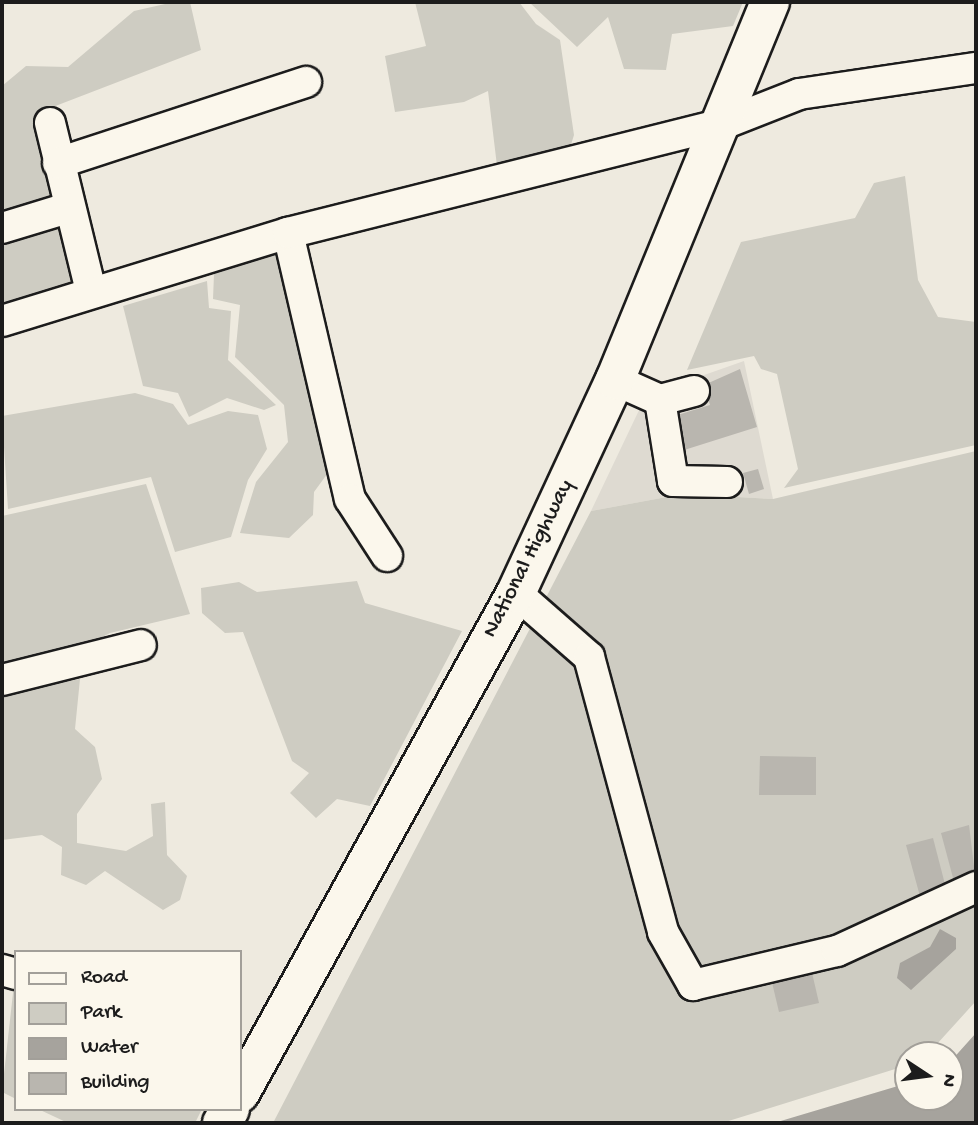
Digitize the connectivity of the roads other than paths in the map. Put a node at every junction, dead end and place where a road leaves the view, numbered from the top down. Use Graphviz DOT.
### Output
graph roads {
  1 [pos="770,2"];
  2 [pos="976,68"];
  3 [pos="306,82"];
  4 [pos="50,123"];
  5 [pos="723,124"];
  6 [pos="58,163"];
  7 [pos="68,208"];
  8 [pos="2,228"];
  9 [pos="288,233"];
  10 [pos="91,291"];
  11 [pos="2,321"];
  12 [pos="615,380"];
  13 [pos="694,391"];
  14 [pos="660,400"];
  15 [pos="727,482"];
  16 [pos="387,556"];
  17 [pos="516,593"];
  18 [pos="141,645"];
  19 [pos="2,680"];
  20 [pos="976,887"];
  21 [pos="245,1072"];
  1 -- 5 [label="main road, National Highway"];
  2 -- 5 [label="street"];
  3 -- 6 [label="street"];
  4 -- 6 [label="street"];
  5 -- 9 [label="street"];
  5 -- 12 [label="main road, National Highway"];
  6 -- 7 [label="street"];
  7 -- 8 [label="street"];
  7 -- 10 [label="street"];
  9 -- 10 [label="street"];
  9 -- 16 [label="street"];
  10 -- 11 [label="street"];
  12 -- 14 [label="street"];
  12 -- 17 [label="main road, National Highway"];
  13 -- 14 [label="street"];
  14 -- 15 [label="street"];
  17 -- 20 [label="street"];
  17 -- 21 [label="main road, National Highway"];
  18 -- 19 [label="street"];
}
